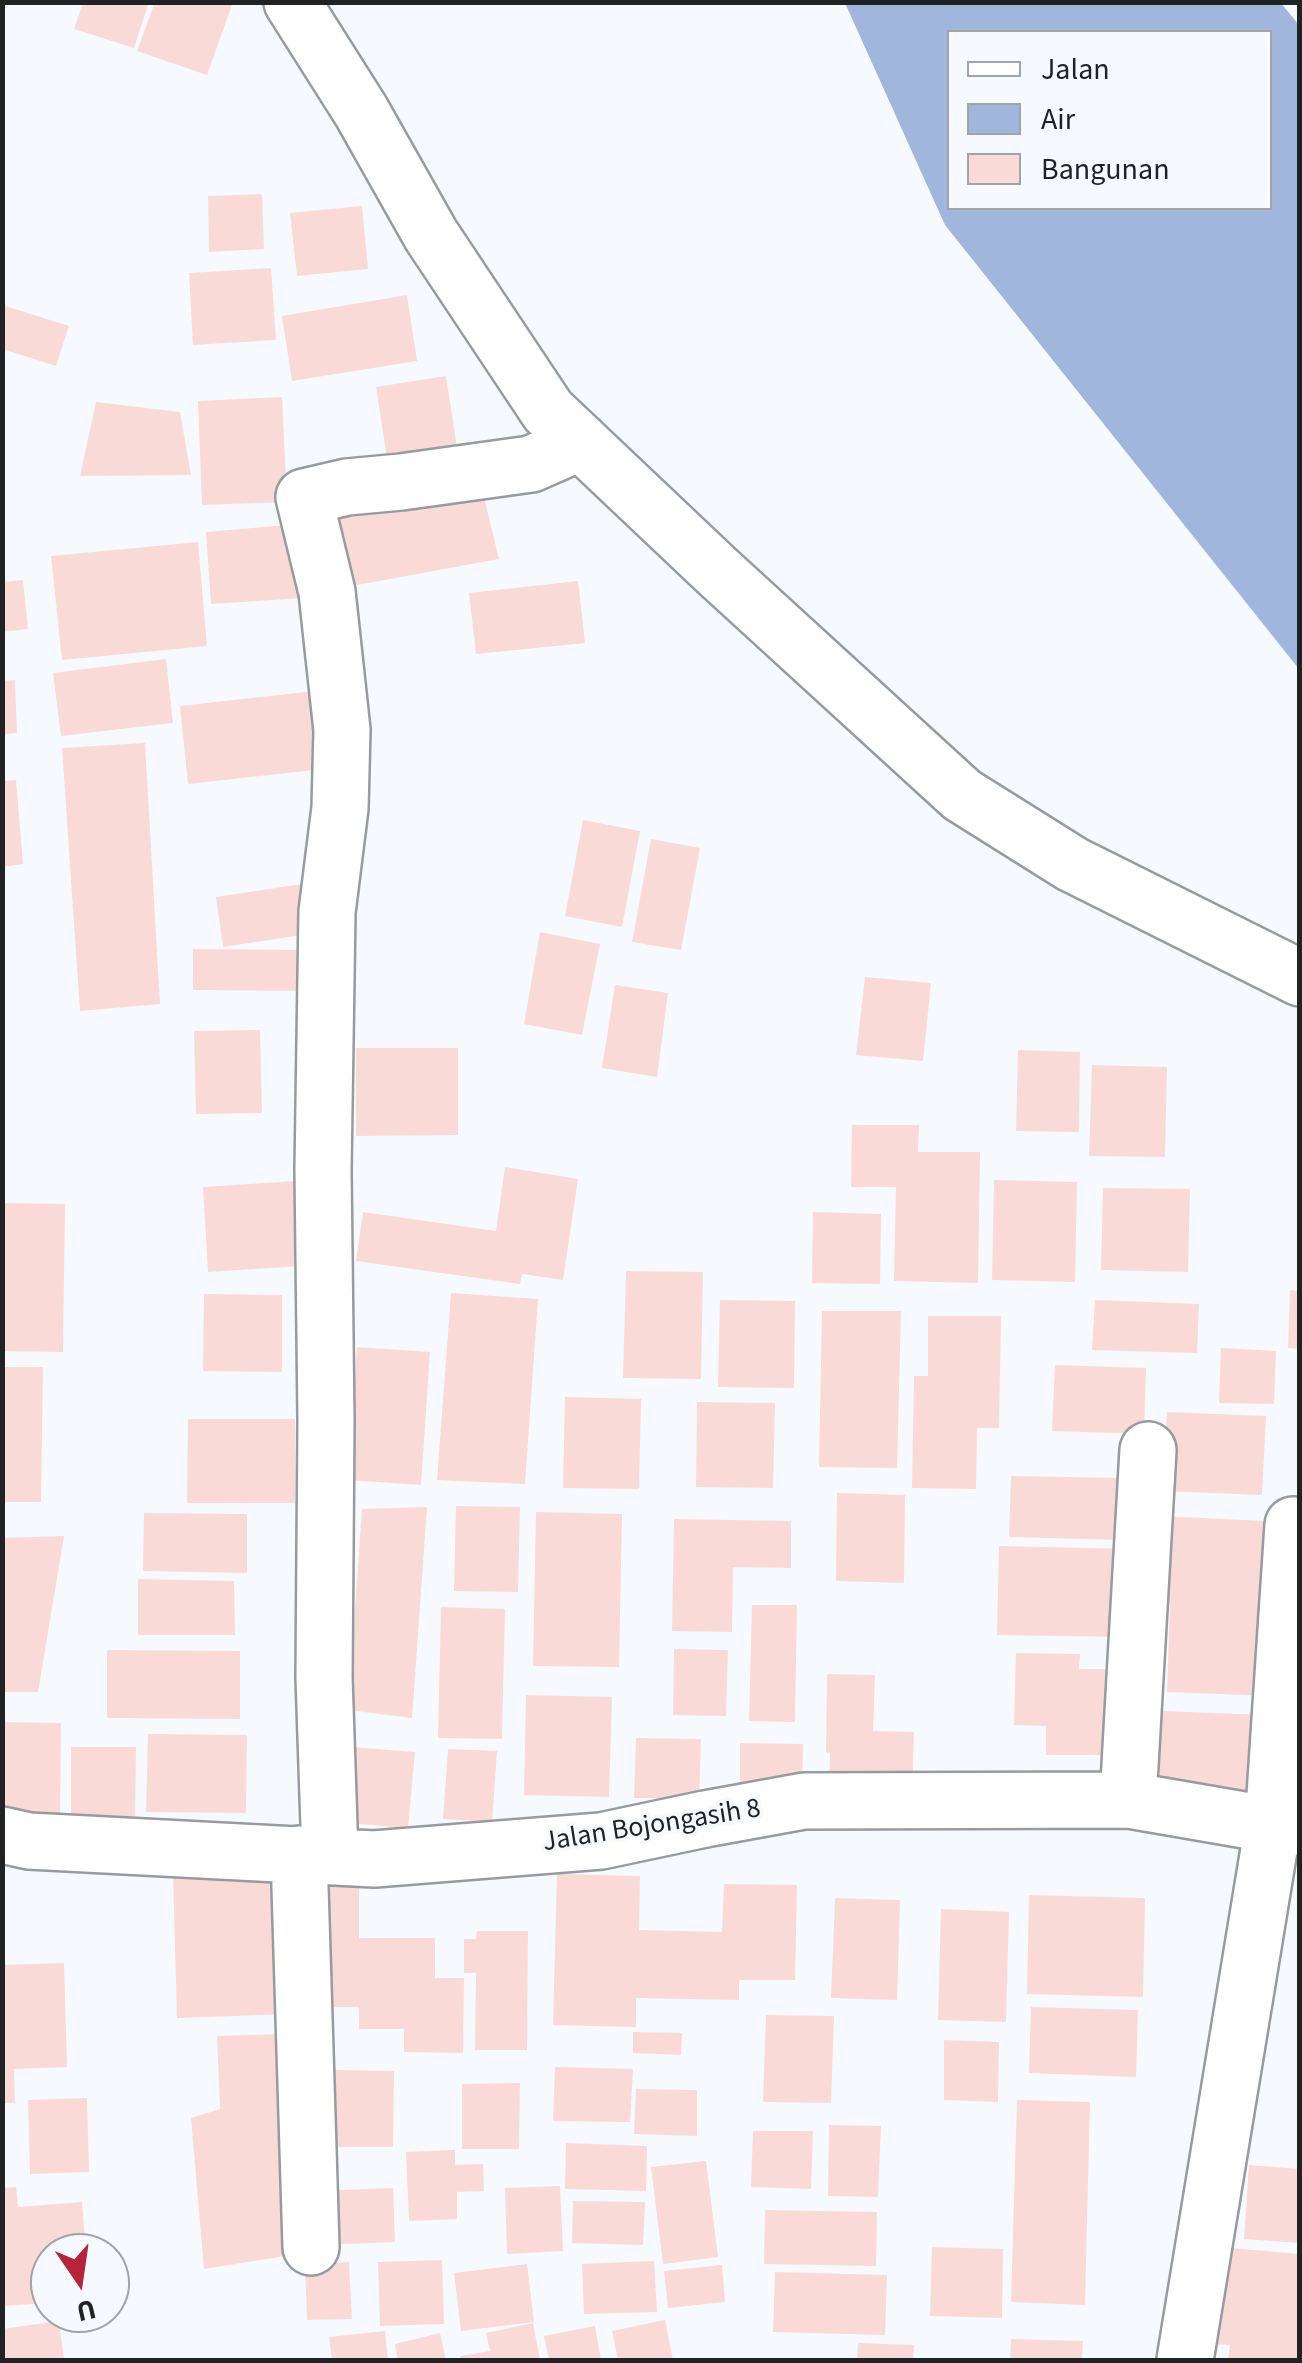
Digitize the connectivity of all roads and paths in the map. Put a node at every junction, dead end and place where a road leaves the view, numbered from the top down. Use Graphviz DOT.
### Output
graph roads {
  1 [pos="292,2"];
  2 [pos="581,442"];
  3 [pos="1300,978"];
  4 [pos="1148,1450"];
  5 [pos="1293,1525"];
  6 [pos="1128,1800"];
  7 [pos="1286,1826"];
  8 [pos="2,1835"];
  9 [pos="314,1855"];
  10 [pos="311,2247"];
  11 [pos="1187,2360"];
  1 -- 2 [label="street"];
  2 -- 3 [label="street"];
  2 -- 9 [label="street"];
  4 -- 6 [label="street"];
  5 -- 7 [label="street"];
  6 -- 7 [label="street, Jalan Bojongasih 8"];
  6 -- 9 [label="street, Jalan Bojongasih 8"];
  7 -- 11 [label="street"];
  8 -- 9 [label="street, Jalan Bojongasih 8"];
  9 -- 10 [label="street"];
}
